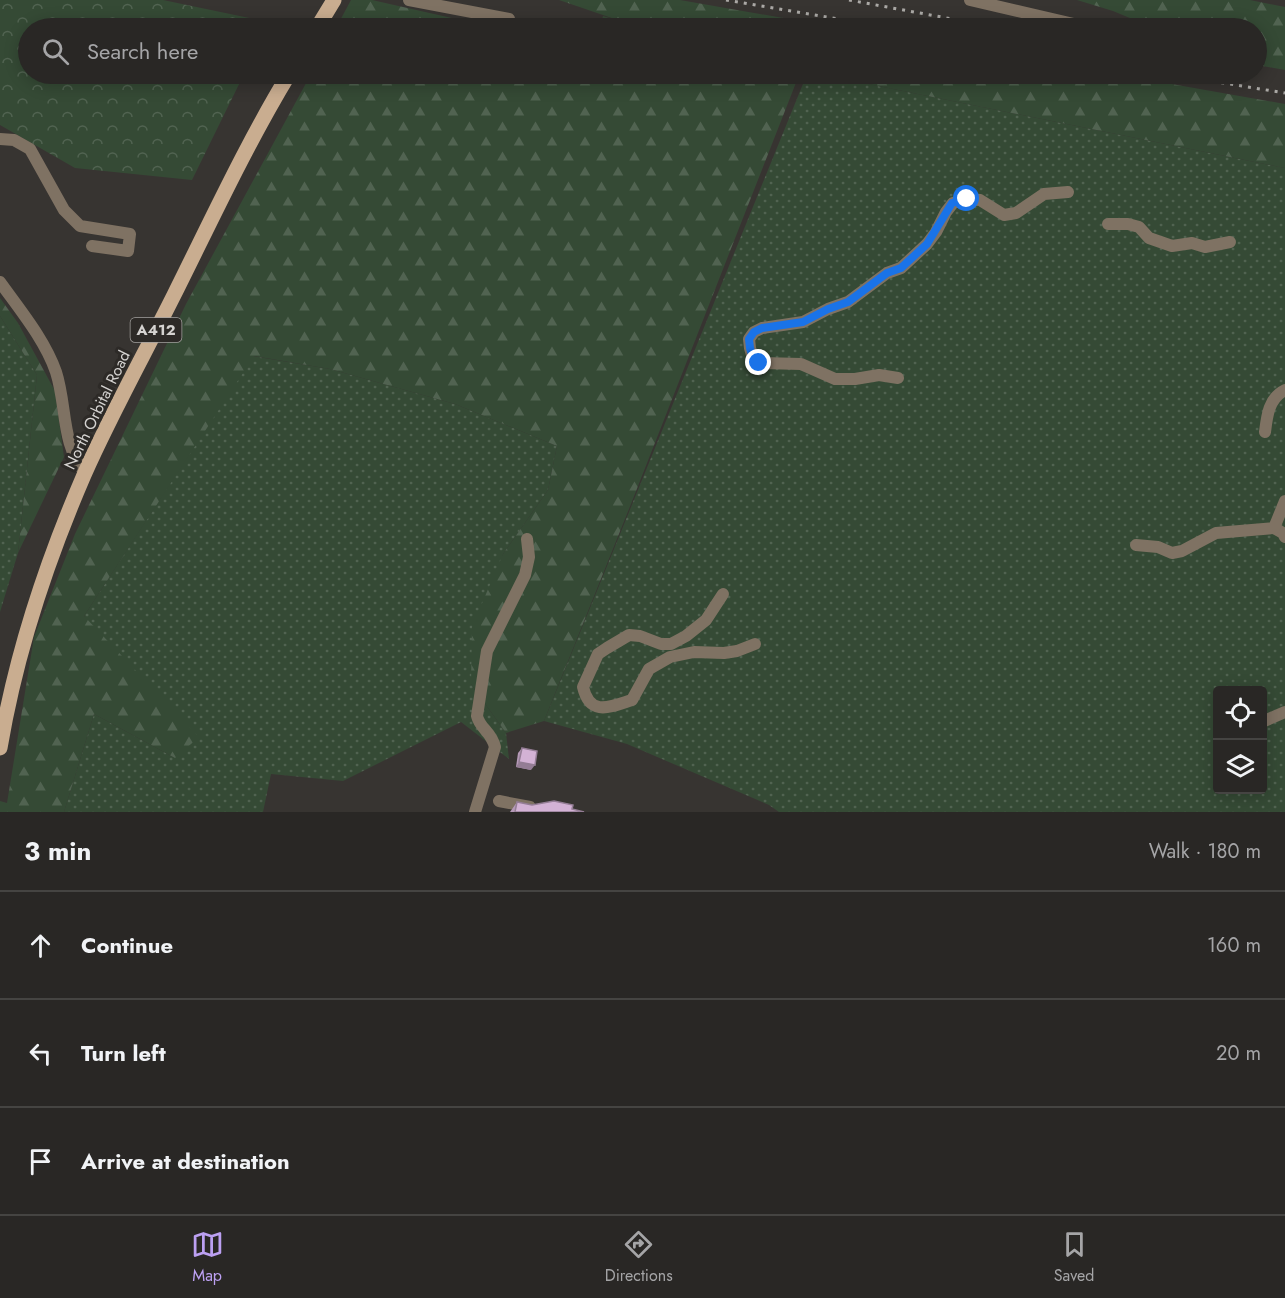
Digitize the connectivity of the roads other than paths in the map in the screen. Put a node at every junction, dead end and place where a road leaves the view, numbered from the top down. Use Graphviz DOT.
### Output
graph roads {
  1 [pos="334,0"];
  2 [pos="409,0"];
  3 [pos="970,0"];
  4 [pos="323,18"];
  5 [pos="504,18"];
  6 [pos="1048,18"];
  7 [pos="283,84"];
  8 [pos="0,139"];
  9 [pos="1068,192"];
  10 [pos="1108,224"];
  11 [pos="1230,242"];
  12 [pos="92,246"];
  13 [pos="0,282"];
  14 [pos="898,378"];
  15 [pos="1285,390"];
  16 [pos="1265,432"];
  17 [pos="85,473"];
  18 [pos="1285,501"];
  19 [pos="1274,528"];
  20 [pos="1285,537"];
  21 [pos="527,539"];
  22 [pos="1136,545"];
  23 [pos="723,594"];
  24 [pos="755,644"];
  25 [pos="1285,712"];
  26 [pos="1267,720"];
  27 [pos="0,748"];
  28 [pos="499,801"];
  29 [pos="539,805"];
  30 [pos="475,812"];
  1 -- 4 [label="main road"];
  2 -- 5 [label="street"];
  3 -- 6 [label="street"];
  7 -- 17 [label="main road, North Orbital Road / A412"];
  8 -- 12 [label="street"];
  9 -- 14 [label="street"];
  10 -- 11 [label="street"];
  13 -- 17 [label="street"];
  15 -- 16 [label="street"];
  17 -- 27 [label="main road, North Orbital Road / A412"];
  18 -- 19 [label="street"];
  19 -- 20 [label="street"];
  19 -- 22 [label="street"];
  21 -- 30 [label="street"];
  23 -- 24 [label="street"];
  25 -- 26 [label="street"];
  28 -- 29 [label="street"];
}
